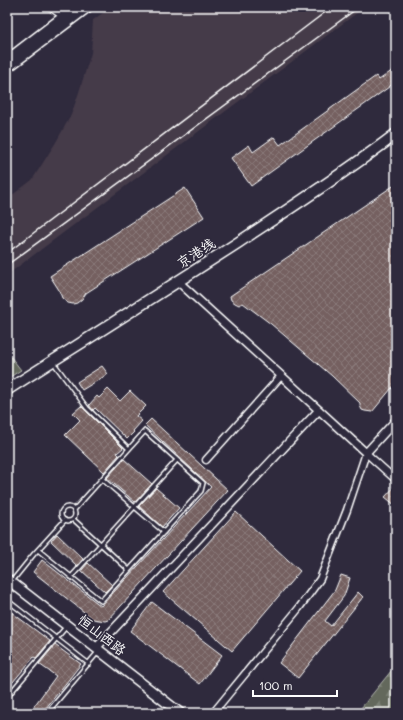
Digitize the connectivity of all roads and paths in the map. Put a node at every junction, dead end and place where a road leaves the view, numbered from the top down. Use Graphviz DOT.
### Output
graph roads {
  1 [pos="51,7"];
  2 [pos="76,7"];
  3 [pos="88,7"];
  4 [pos="64,16"];
  5 [pos="7,60"];
  6 [pos="7,68"];
  7 [pos="396,134"];
  8 [pos="396,142"];
  9 [pos="183,286"];
  10 [pos="56,366"];
  11 [pos="281,376"];
  12 [pos="7,390"];
  13 [pos="7,398"];
  14 [pos="319,410"];
  15 [pos="396,420"];
  16 [pos="129,449"];
  17 [pos="366,453"];
  18 [pos="177,460"];
  19 [pos="206,460"];
  20 [pos="102,479"];
  21 [pos="396,480"];
  22 [pos="134,507"];
  23 [pos="74,510"];
  24 [pos="73,519"];
  25 [pos="65,520"];
  26 [pos="164,532"];
  27 [pos="100,544"];
  28 [pos="38,550"];
  29 [pos="129,570"];
  30 [pos="9,577"];
  31 [pos="71,577"];
  32 [pos="7,600"];
  33 [pos="67,626"];
  34 [pos="56,639"];
  35 [pos="98,649"];
  36 [pos="89,664"];
  37 [pos="7,697"];
  38 [pos="47,713"];
  39 [pos="180,713"];
  40 [pos="213,713"];
  1 -- 4 [label="street"];
  2 -- 4 [label="main road"];
  3 -- 6 [label="main road"];
  4 -- 5 [label="main road"];
  7 -- 12 [label="highway, 京港线"];
  8 -- 9 [label="highway, 京港线"];
  9 -- 10 [label="highway, 京港线"];
  9 -- 11 [label="street"];
  10 -- 13 [label="highway, 京港线"];
  10 -- 16 [label="lane"];
  11 -- 14 [label="street"];
  11 -- 19 [label="street"];
  14 -- 17 [label="street"];
  14 -- 35 [label="street"];
  15 -- 17 [label="street"];
  16 -- 18 [label="lane"];
  16 -- 20 [label="lane"];
  17 -- 21 [label="street"];
  17 -- 40 [label="street"];
  18 -- 22 [label="lane"];
  18 -- 26 [label="lane"];
  20 -- 22 [label="lane"];
  20 -- 23 [label="lane"];
  22 -- 26 [label="lane"];
  22 -- 27 [label="lane"];
  23 -- 24 [label="lane"];
  23 -- 25 [label="lane"];
  24 -- 25 [label="lane"];
  24 -- 27 [label="lane"];
  25 -- 28 [label="lane"];
  26 -- 29 [label="lane"];
  27 -- 29 [label="lane"];
  27 -- 31 [label="lane"];
  28 -- 30 [label="lane"];
  28 -- 31 [label="lane"];
  29 -- 31 [label="lane"];
  30 -- 33 [label="main road, 恒山西路"];
  32 -- 34 [label="lane"];
  33 -- 34 [label="lane"];
  33 -- 35 [label="main road, 恒山西路"];
  34 -- 36 [label="lane"];
  34 -- 37 [label="lane"];
  35 -- 36 [label="lane"];
  35 -- 39 [label="main road, 恒山西路"];
  36 -- 38 [label="lane"];
}
